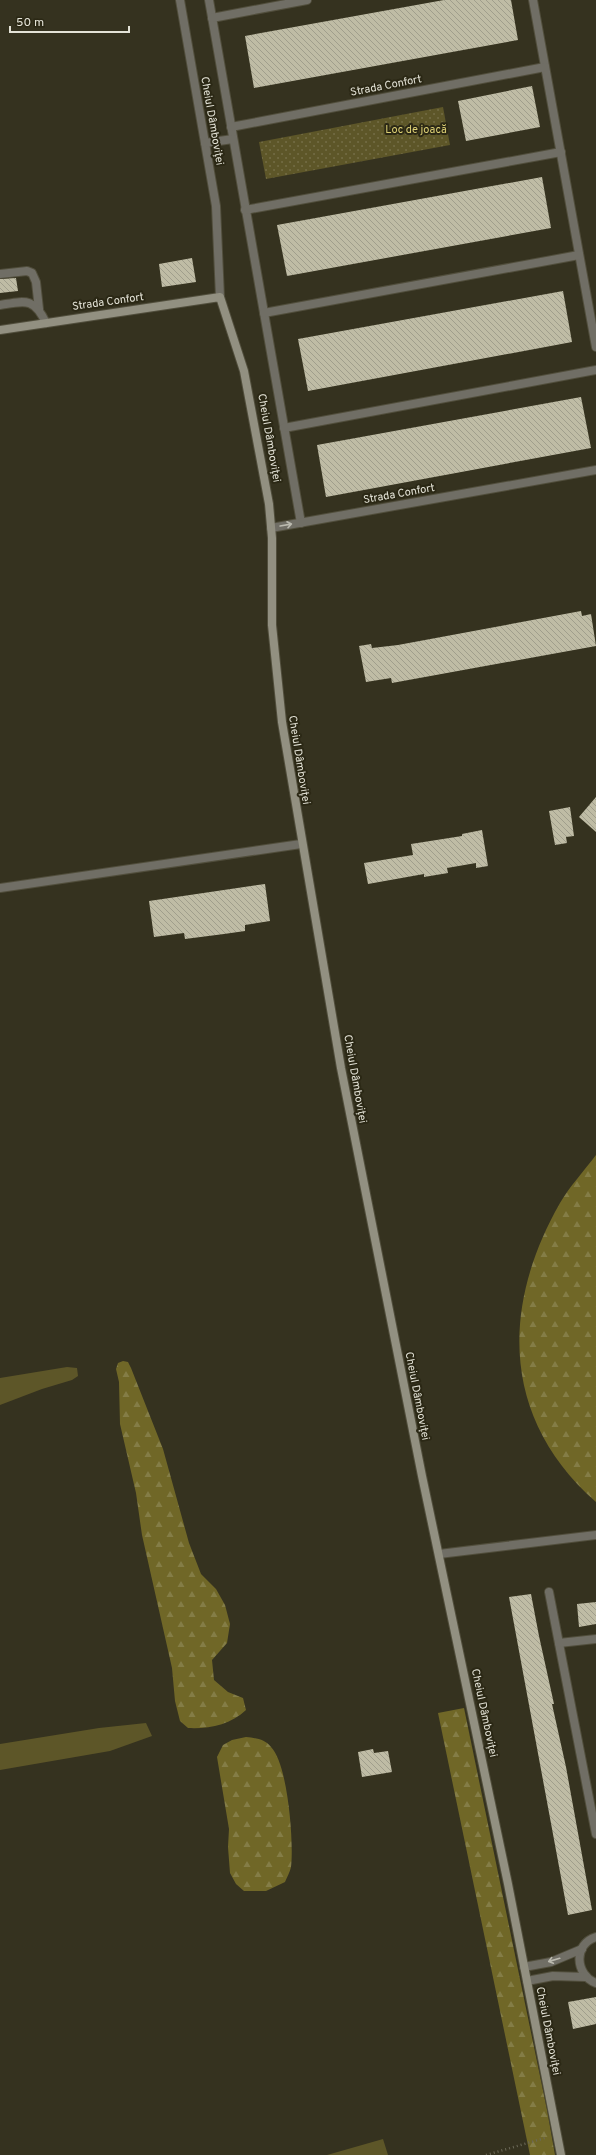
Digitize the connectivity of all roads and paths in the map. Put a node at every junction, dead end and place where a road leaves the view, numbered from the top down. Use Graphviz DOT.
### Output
graph roads {
  1 [pos="180,0"];
  2 [pos="209,0"];
  3 [pos="307,0"];
  4 [pos="533,0"];
  5 [pos="212,18"];
  6 [pos="545,67"];
  7 [pos="231,127"];
  8 [pos="233,138"];
  9 [pos="205,143"];
  10 [pos="561,152"];
  11 [pos="245,210"];
  12 [pos="579,255"];
  13 [pos="0,274"];
  14 [pos="220,297"];
  15 [pos="0,305"];
  16 [pos="39,309"];
  17 [pos="264,313"];
  18 [pos="46,323"];
  19 [pos="0,330"];
  20 [pos="596,347"];
  21 [pos="596,370"];
  22 [pos="284,428"];
  23 [pos="596,470"];
  24 [pos="301,523"];
  25 [pos="271,528"];
  26 [pos="301,844"];
  27 [pos="0,888"];
  28 [pos="596,1535"];
  29 [pos="439,1554"];
  30 [pos="549,1592"];
  31 [pos="596,1640"];
  32 [pos="559,1643"];
  33 [pos="596,1834"];
  34 [pos="596,1937"];
  35 [pos="582,1949"];
  36 [pos="524,1967"];
  37 [pos="585,1977"];
  38 [pos="527,1981"];
  39 [pos="596,1983"];
  40 [pos="557,2135"];
  41 [pos="486,2155"];
  42 [pos="561,2155"];
  1 -- 9 [label="street, Cheiul Dâmboviței"];
  2 -- 5 [label="street"];
  3 -- 5 [label="street"];
  4 -- 6 [label="street"];
  5 -- 7 [label="street"];
  6 -- 7 [label="street, Strada Confort"];
  6 -- 10 [label="street"];
  7 -- 8 [label="street"];
  8 -- 9 [label="street"];
  8 -- 11 [label="street"];
  9 -- 14 [label="street, Cheiul Dâmboviței"];
  10 -- 11 [label="street"];
  10 -- 12 [label="street"];
  11 -- 17 [label="street"];
  12 -- 17 [label="street"];
  12 -- 20 [label="street"];
  13 -- 16 [label="street"];
  14 -- 18 [label="street, Strada Confort"];
  14 -- 25 [label="street, Cheiul Dâmboviței"];
  15 -- 16 [label="street"];
  16 -- 18 [label="street"];
  17 -- 22 [label="street"];
  18 -- 19 [label="street, Strada Confort"];
  21 -- 22 [label="street"];
  22 -- 24 [label="street"];
  23 -- 24 [label="street, Strada Confort"];
  25 -- 24 [label="street, Strada Confort, one-way"];
  25 -- 26 [label="street, Cheiul Dâmboviței"];
  26 -- 27 [label="street"];
  26 -- 29 [label="street, Cheiul Dâmboviței"];
  28 -- 29 [label="street"];
  29 -- 36 [label="street, Cheiul Dâmboviței"];
  30 -- 32 [label="street"];
  31 -- 32 [label="street"];
  32 -- 33 [label="street"];
  34 -- 35 [label="street"];
  35 -- 36 [label="street, one-way"];
  35 -- 37 [label="street"];
  36 -- 38 [label="street, Cheiul Dâmboviței"];
  37 -- 38 [label="street"];
  37 -- 39 [label="street"];
  38 -- 40 [label="street, Cheiul Dâmboviței"];
  40 -- 41 [label="path"];
  40 -- 42 [label="street, Cheiul Dâmboviței"];
}
